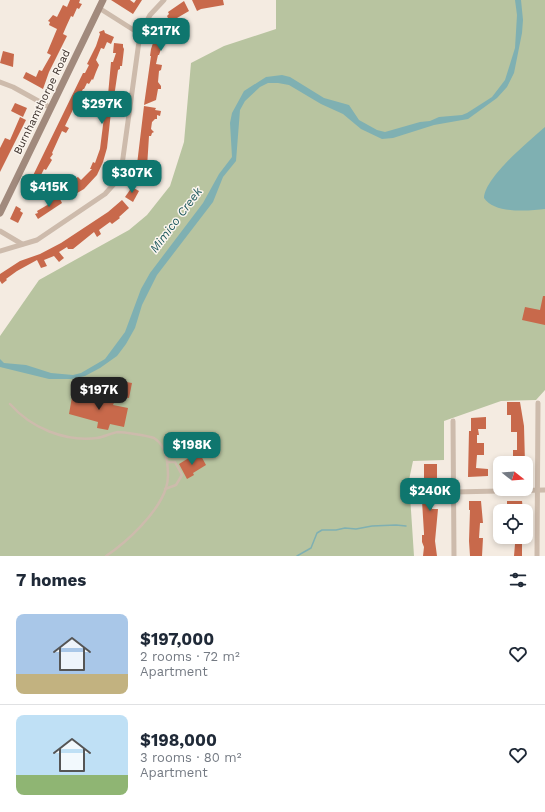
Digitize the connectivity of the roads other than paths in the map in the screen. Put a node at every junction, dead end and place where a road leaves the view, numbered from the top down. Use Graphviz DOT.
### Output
graph roads {
  1 [pos="103,0"];
  2 [pos="164,0"];
  3 [pos="99,8"];
  4 [pos="140,34"];
  5 [pos="0,82"];
  6 [pos="51,108"];
  7 [pos="0,213"];
  8 [pos="0,230"];
  9 [pos="22,244"];
  10 [pos="0,251"];
  11 [pos="538,403"];
  12 [pos="10,404"];
  13 [pos="453,421"];
  14 [pos="168,462"];
  15 [pos="166,489"];
  16 [pos="536,490"];
  17 [pos="545,490"];
  18 [pos="454,492"];
  19 [pos="106,556"];
  20 [pos="454,556"];
  21 [pos="537,556"];
  1 -- 3 [label="main road, Burnhamthorpe Road"];
  2 -- 4 [label="street"];
  3 -- 4 [label="street"];
  3 -- 6 [label="main road, Burnhamthorpe Road"];
  4 -- 9 [label="street"];
  5 -- 6 [label="street"];
  6 -- 7 [label="main road, Burnhamthorpe Road"];
  8 -- 9 [label="street"];
  9 -- 10 [label="street"];
  11 -- 16 [label="street"];
  12 -- 14 [label="lane"];
  13 -- 18 [label="street"];
  14 -- 15 [label="lane"];
  14 -- 15 [label="lane"];
  15 -- 19 [label="lane"];
  16 -- 17 [label="street"];
  16 -- 18 [label="street"];
  16 -- 21 [label="street"];
  18 -- 20 [label="street"];
}
